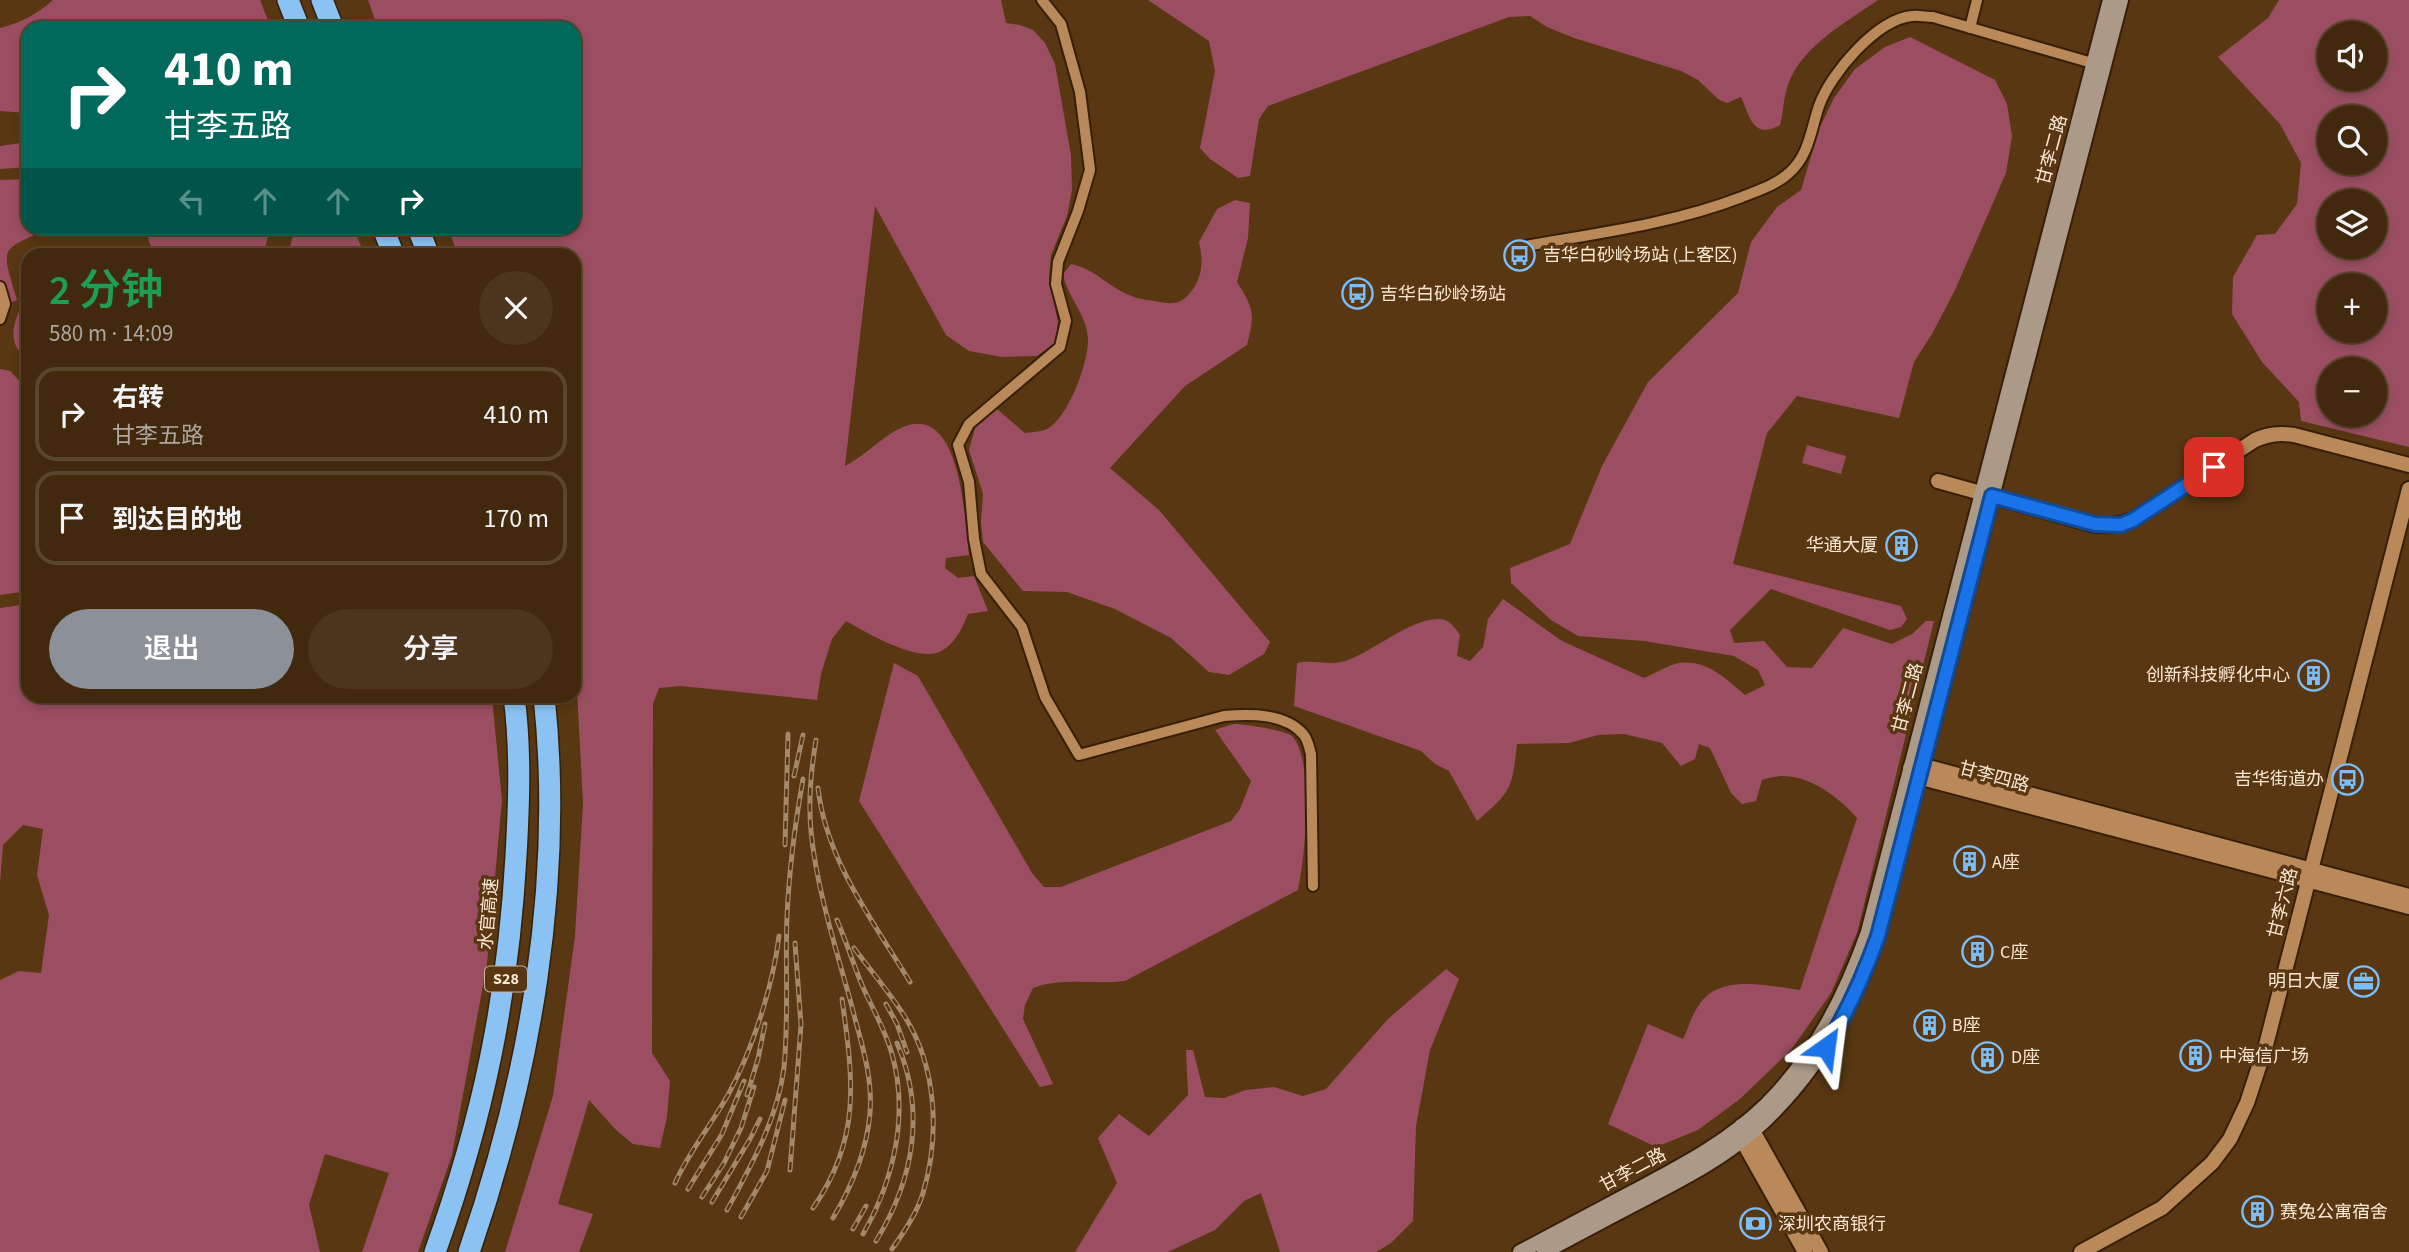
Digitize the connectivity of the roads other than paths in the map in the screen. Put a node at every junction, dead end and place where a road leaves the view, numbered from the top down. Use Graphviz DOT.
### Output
graph roads {
  1 [pos="288,0"];
  2 [pos="322,0"];
  3 [pos="1042,0"];
  4 [pos="1977,0"];
  5 [pos="2110,0"];
  6 [pos="2121,0"];
  7 [pos="296,21"];
  8 [pos="330,21"];
  9 [pos="1970,28"];
  10 [pos="2100,65"];
  11 [pos="1514,248"];
  12 [pos="0,287"];
  13 [pos="0,318"];
  14 [pos="2409,465"];
  15 [pos="1938,481"];
  16 [pos="2409,489"];
  17 [pos="1987,495"];
  18 [pos="515,703"];
  19 [pos="544,703"];
  20 [pos="1916,770"];
  21 [pos="2310,875"];
  22 [pos="1313,886"];
  23 [pos="2409,896"];
  24 [pos="2409,907"];
  25 [pos="1745,1133"];
  26 [pos="436,1252"];
  27 [pos="468,1252"];
  28 [pos="1520,1252"];
  29 [pos="1544,1252"];
  30 [pos="1805,1252"];
  31 [pos="1821,1252"];
  32 [pos="2081,1252"];
  1 -- 7 [label="highway"];
  2 -- 8 [label="highway"];
  3 -- 22 [label="street"];
  4 -- 9 [label="street"];
  5 -- 10 [label="main road, 甘李二路"];
  6 -- 10 [label="main road, 甘李二路"];
  9 -- 10 [label="street"];
  9 -- 11 [label="street"];
  10 -- 17 [label="main road, 甘李二路"];
  12 -- 13 [label="street"];
  14 -- 17 [label="street"];
  15 -- 17 [label="street"];
  16 -- 21 [label="street, 甘李六路"];
  17 -- 20 [label="main road, 甘李二路"];
  18 -- 26 [label="highway, 水官高速 / S28"];
  19 -- 27 [label="highway, S28"];
  20 -- 21 [label="street, 甘李四路"];
  20 -- 25 [label="main road, 甘李二路"];
  21 -- 23 [label="street, 甘李四路"];
  21 -- 24 [label="street, 甘李四路"];
  21 -- 32 [label="street, 甘李六路"];
  25 -- 28 [label="main road, 甘李二路"];
  25 -- 29 [label="main road, 甘李二路"];
  25 -- 30 [label="street"];
  25 -- 31 [label="street"];
}
